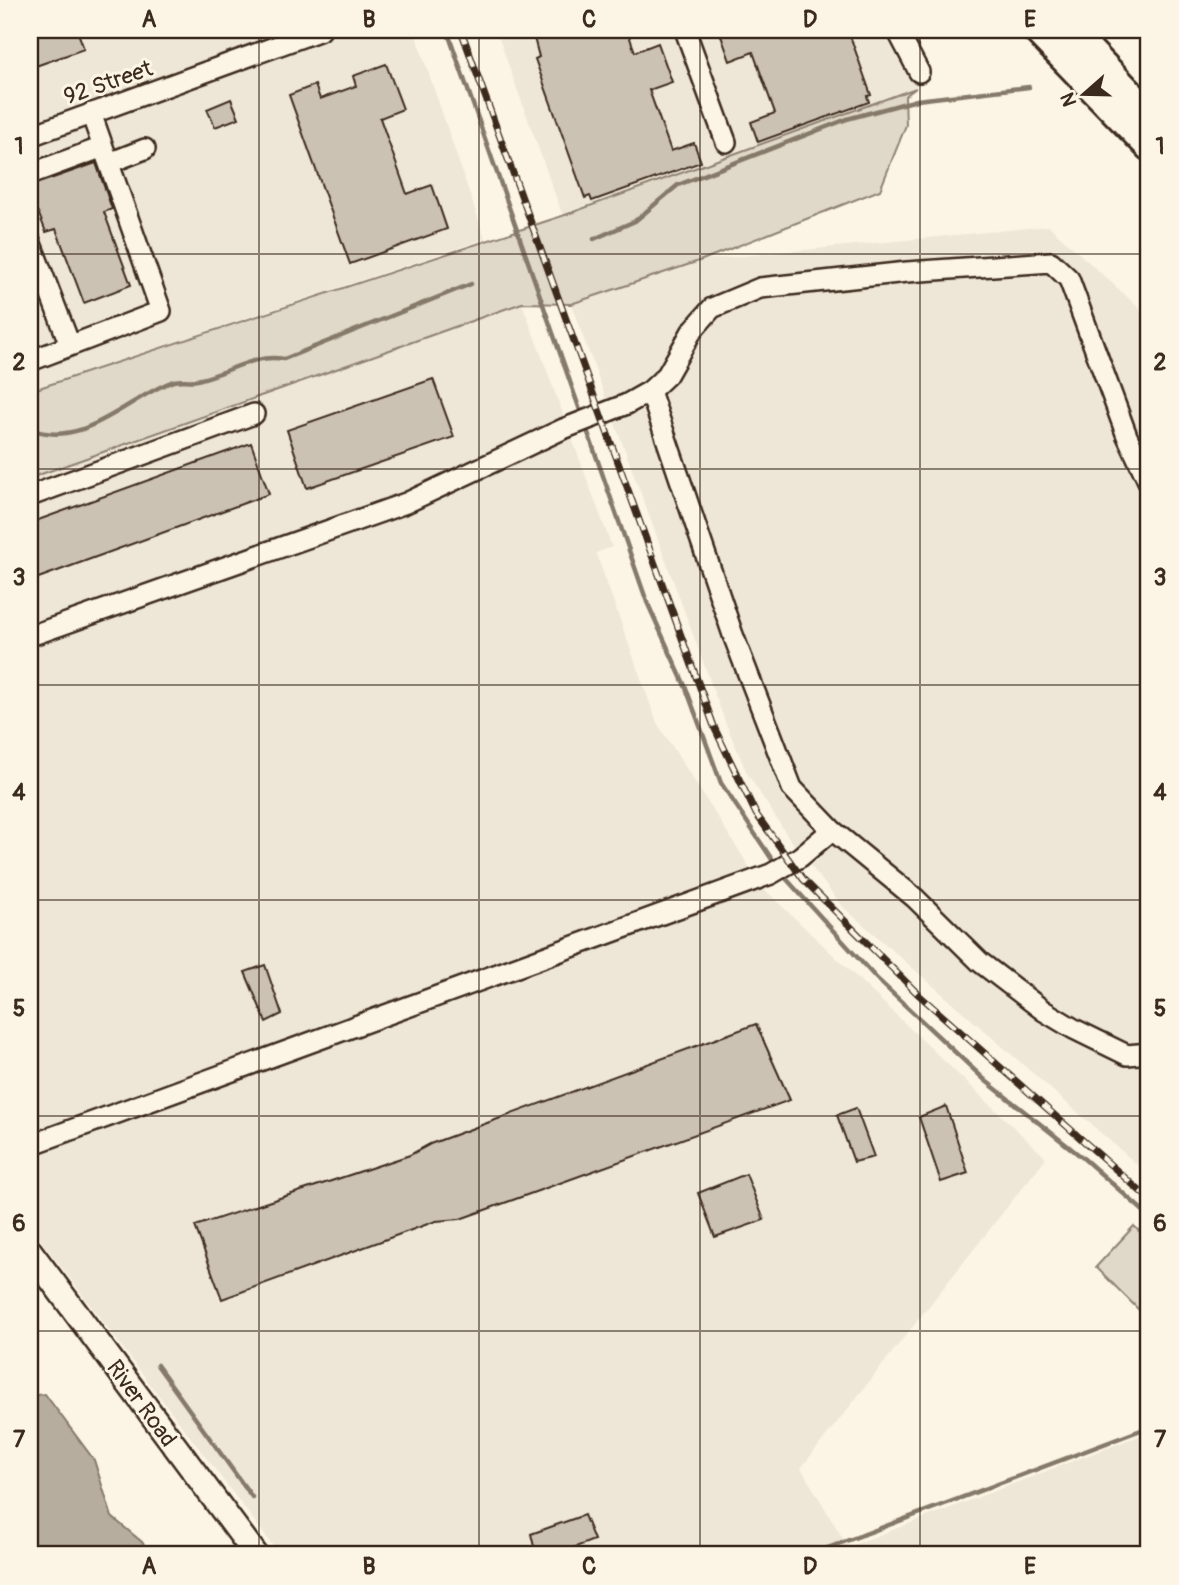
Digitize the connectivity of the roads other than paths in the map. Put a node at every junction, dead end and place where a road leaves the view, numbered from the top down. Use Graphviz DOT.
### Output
graph roads {
  1 [pos="321,30"];
  2 [pos="685,30"];
  3 [pos="897,30"];
  4 [pos="1036,30"];
  5 [pos="1070,30"];
  6 [pos="919,72"];
  7 [pos="91,113"];
  8 [pos="1149,113"];
  9 [pos="30,136"];
  10 [pos="726,142"];
  11 [pos="1149,146"];
  12 [pos="145,149"];
  13 [pos="106,155"];
  14 [pos="30,174"];
  15 [pos="30,241"];
  16 [pos="70,345"];
  17 [pos="30,361"];
  18 [pos="650,391"];
  19 [pos="254,414"];
  20 [pos="1149,483"];
  21 [pos="30,496"];
  22 [pos="30,635"];
  23 [pos="832,830"];
  24 [pos="1149,1053"];
  25 [pos="30,1145"];
  26 [pos="30,1251"];
  27 [pos="256,1555"];
  1 -- 7 [label="street, 92 Street"];
  2 -- 10 [label="street"];
  3 -- 6 [label="street"];
  4 -- 11 [label="highway"];
  5 -- 8 [label="highway"];
  7 -- 9 [label="street, 92 Street"];
  7 -- 13 [label="street"];
  12 -- 13 [label="street"];
  13 -- 14 [label="street"];
  13 -- 16 [label="street"];
  15 -- 16 [label="street"];
  16 -- 17 [label="street"];
  18 -- 20 [label="street"];
  18 -- 22 [label="street"];
  18 -- 23 [label="street"];
  19 -- 21 [label="street"];
  23 -- 24 [label="street"];
  23 -- 25 [label="street"];
  26 -- 27 [label="main road, River Road"];
}
